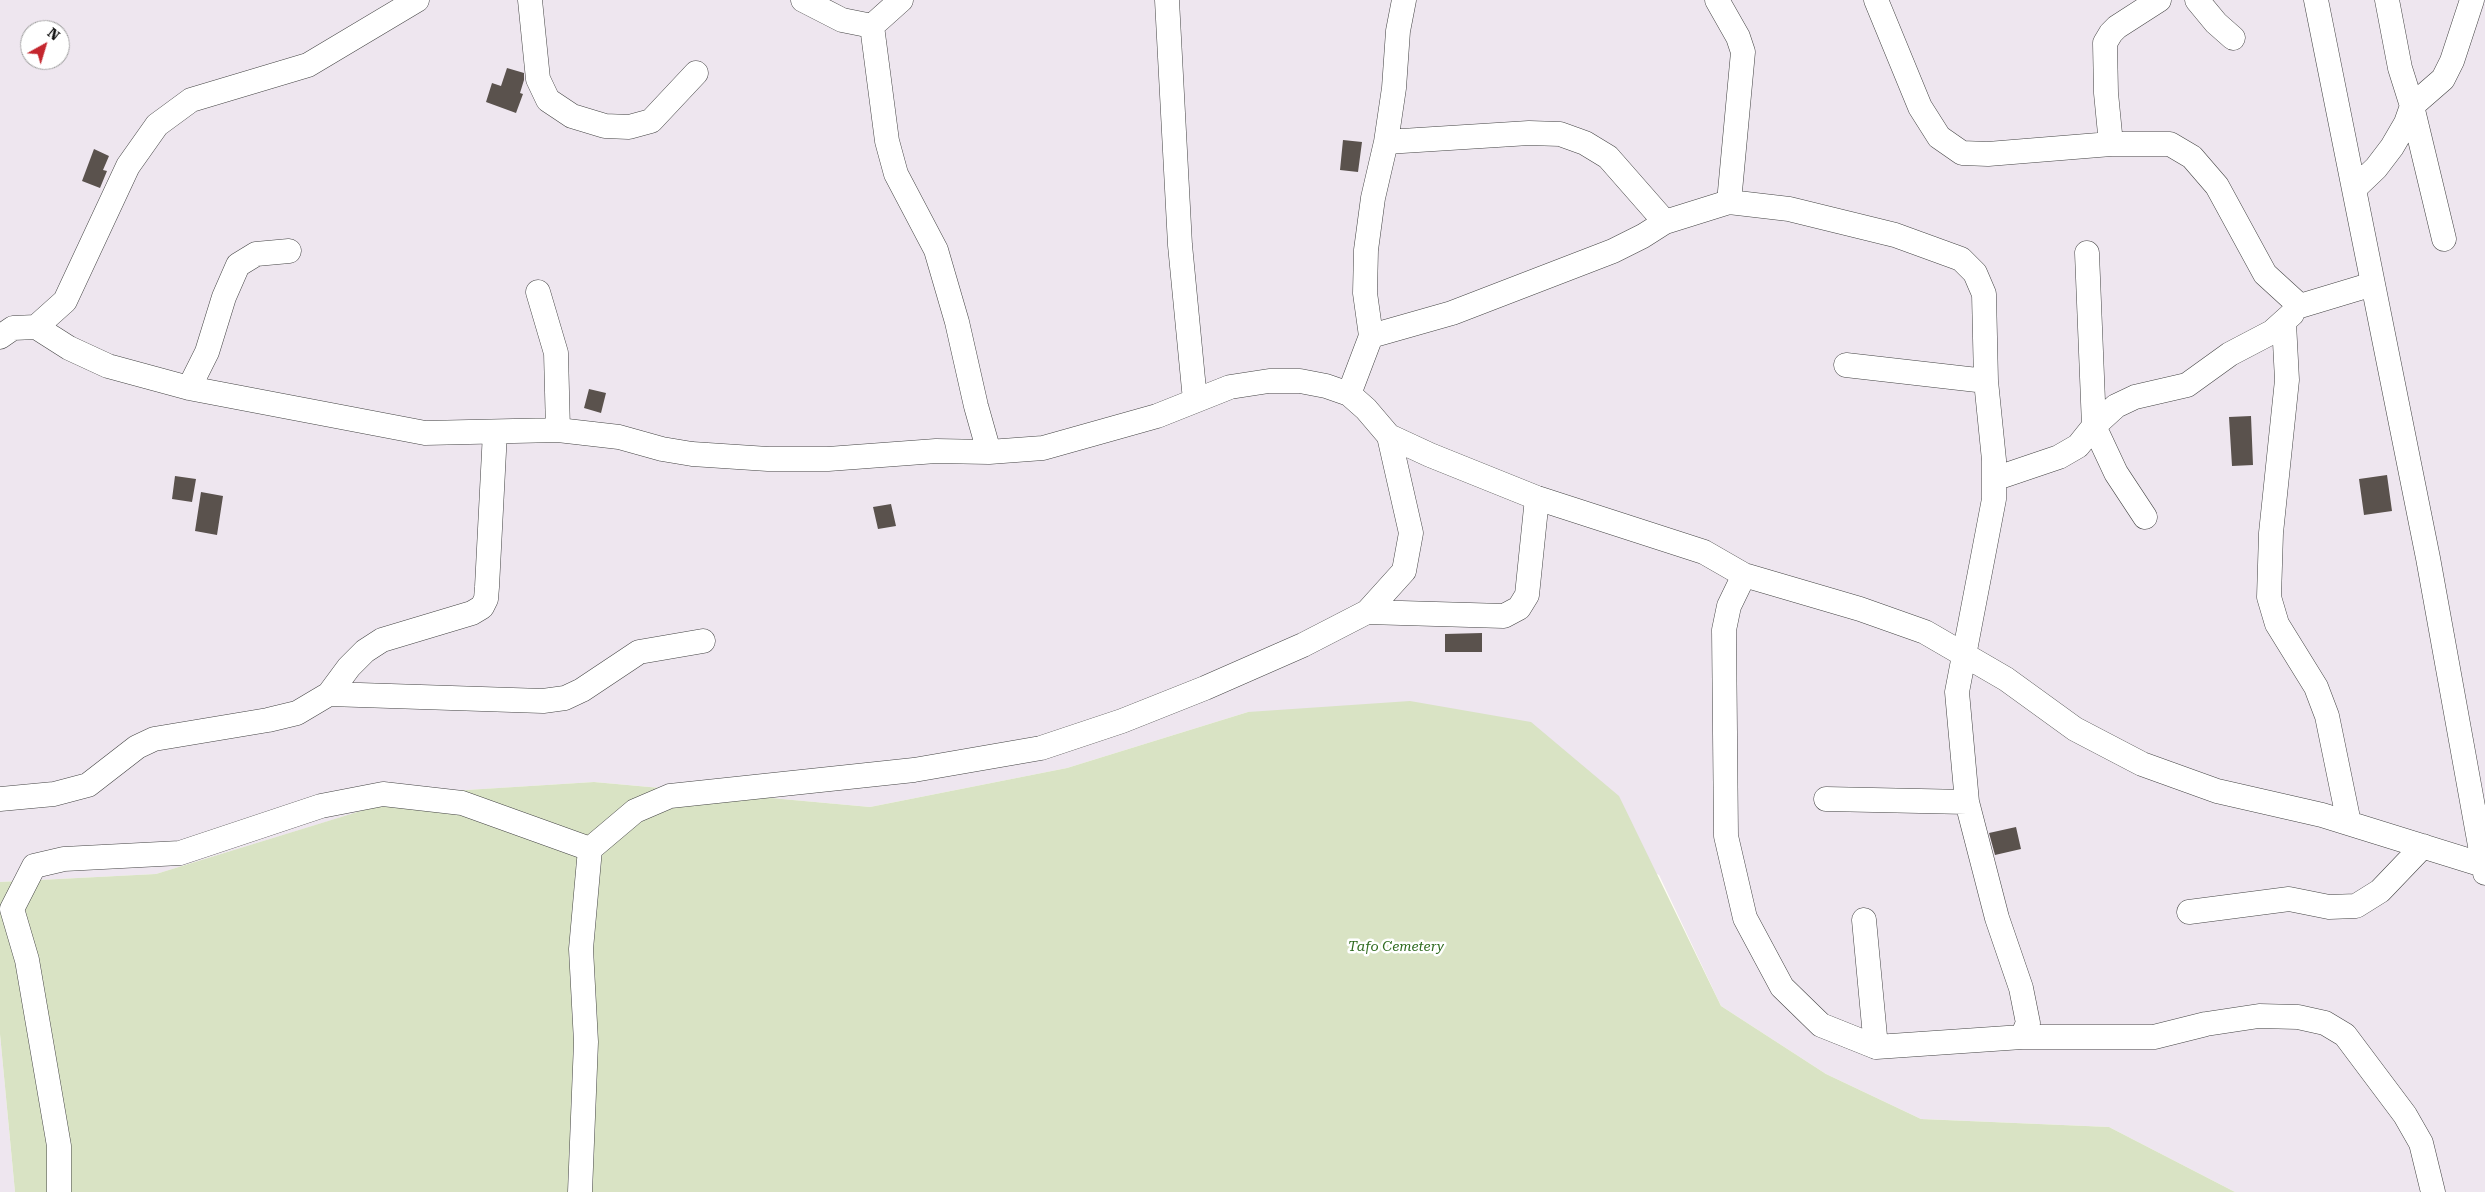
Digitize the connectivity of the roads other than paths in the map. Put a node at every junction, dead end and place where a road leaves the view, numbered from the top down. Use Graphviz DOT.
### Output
graph roads {
  1 [pos="418,0"];
  2 [pos="530,0"];
  3 [pos="803,0"];
  4 [pos="901,0"];
  5 [pos="1167,0"];
  6 [pos="1404,0"];
  7 [pos="1717,0"];
  8 [pos="1876,0"];
  9 [pos="2159,0"];
  10 [pos="2197,0"];
  11 [pos="2316,0"];
  12 [pos="2387,0"];
  13 [pos="2472,0"];
  14 [pos="872,26"];
  15 [pos="2233,38"];
  16 [pos="696,72"];
  17 [pos="2412,106"];
  18 [pos="1386,142"];
  19 [pos="2111,144"];
  20 [pos="2354,189"];
  21 [pos="1729,202"];
  22 [pos="1665,222"];
  23 [pos="2444,239"];
  24 [pos="289,251"];
  25 [pos="2087,253"];
  26 [pos="2373,284"];
  27 [pos="538,292"];
  28 [pos="2300,306"];
  29 [pos="2284,323"];
  30 [pos="36,327"];
  31 [pos="1372,336"];
  32 [pos="0,337"];
  33 [pos="1846,365"];
  34 [pos="1986,381"];
  35 [pos="189,388"];
  36 [pos="1348,394"];
  37 [pos="1195,400"];
  38 [pos="2094,426"];
  39 [pos="558,430"];
  40 [pos="495,432"];
  41 [pos="1389,436"];
  42 [pos="989,452"];
  43 [pos="1994,479"];
  44 [pos="1537,498"];
  45 [pos="2144,517"];
  46 [pos="1744,575"];
  47 [pos="1367,612"];
  48 [pos="703,642"];
  49 [pos="1964,652"];
  50 [pos="329,694"];
  51 [pos="0,799"];
  52 [pos="1826,799"];
  53 [pos="1967,802"];
  54 [pos="2480,816"];
  55 [pos="2349,823"];
  56 [pos="2423,846"];
  57 [pos="590,849"];
  58 [pos="2484,869"];
  59 [pos="2189,912"];
  60 [pos="1864,920"];
  61 [pos="2022,1038"];
  62 [pos="1876,1047"];
  63 [pos="59,1192"];
  64 [pos="580,1192"];
  65 [pos="2432,1192"];
  1 -- 30 [label="street"];
  2 -- 16 [label="street"];
  3 -- 14 [label="street"];
  4 -- 14 [label="street"];
  5 -- 37 [label="street"];
  6 -- 18 [label="street"];
  7 -- 21 [label="street"];
  8 -- 19 [label="street"];
  9 -- 19 [label="street"];
  10 -- 15 [label="street"];
  11 -- 20 [label="street"];
  12 -- 17 [label="street"];
  13 -- 17 [label="street"];
  14 -- 42 [label="street"];
  17 -- 20 [label="street"];
  17 -- 23 [label="street"];
  18 -- 22 [label="street"];
  18 -- 31 [label="street"];
  19 -- 28 [label="street"];
  20 -- 26 [label="street"];
  21 -- 22 [label="street"];
  21 -- 34 [label="street"];
  22 -- 31 [label="street"];
  24 -- 35 [label="street"];
  25 -- 38 [label="street"];
  26 -- 28 [label="street"];
  26 -- 54 [label="street"];
  27 -- 39 [label="street"];
  28 -- 29 [label="street"];
  29 -- 38 [label="street"];
  29 -- 55 [label="street"];
  30 -- 32 [label="street"];
  30 -- 35 [label="street"];
  31 -- 36 [label="street"];
  33 -- 34 [label="street"];
  34 -- 43 [label="street"];
  35 -- 40 [label="street"];
  36 -- 37 [label="street"];
  36 -- 41 [label="street"];
  37 -- 42 [label="street"];
  38 -- 43 [label="street"];
  38 -- 45 [label="street"];
  39 -- 40 [label="street"];
  39 -- 42 [label="street"];
  40 -- 50 [label="street"];
  41 -- 44 [label="street"];
  41 -- 47 [label="street"];
  43 -- 49 [label="street"];
  44 -- 46 [label="street"];
  44 -- 47 [label="street"];
  46 -- 49 [label="street"];
  46 -- 62 [label="street"];
  47 -- 57 [label="street"];
  48 -- 50 [label="street"];
  49 -- 53 [label="street"];
  49 -- 55 [label="street"];
  50 -- 51 [label="street"];
  52 -- 53 [label="street"];
  53 -- 61 [label="street"];
  54 -- 58 [label="street"];
  55 -- 56 [label="street"];
  56 -- 58 [label="street"];
  56 -- 59 [label="street"];
  57 -- 63 [label="street"];
  57 -- 64 [label="street"];
  60 -- 62 [label="street"];
  61 -- 62 [label="street"];
  61 -- 65 [label="street"];
}
